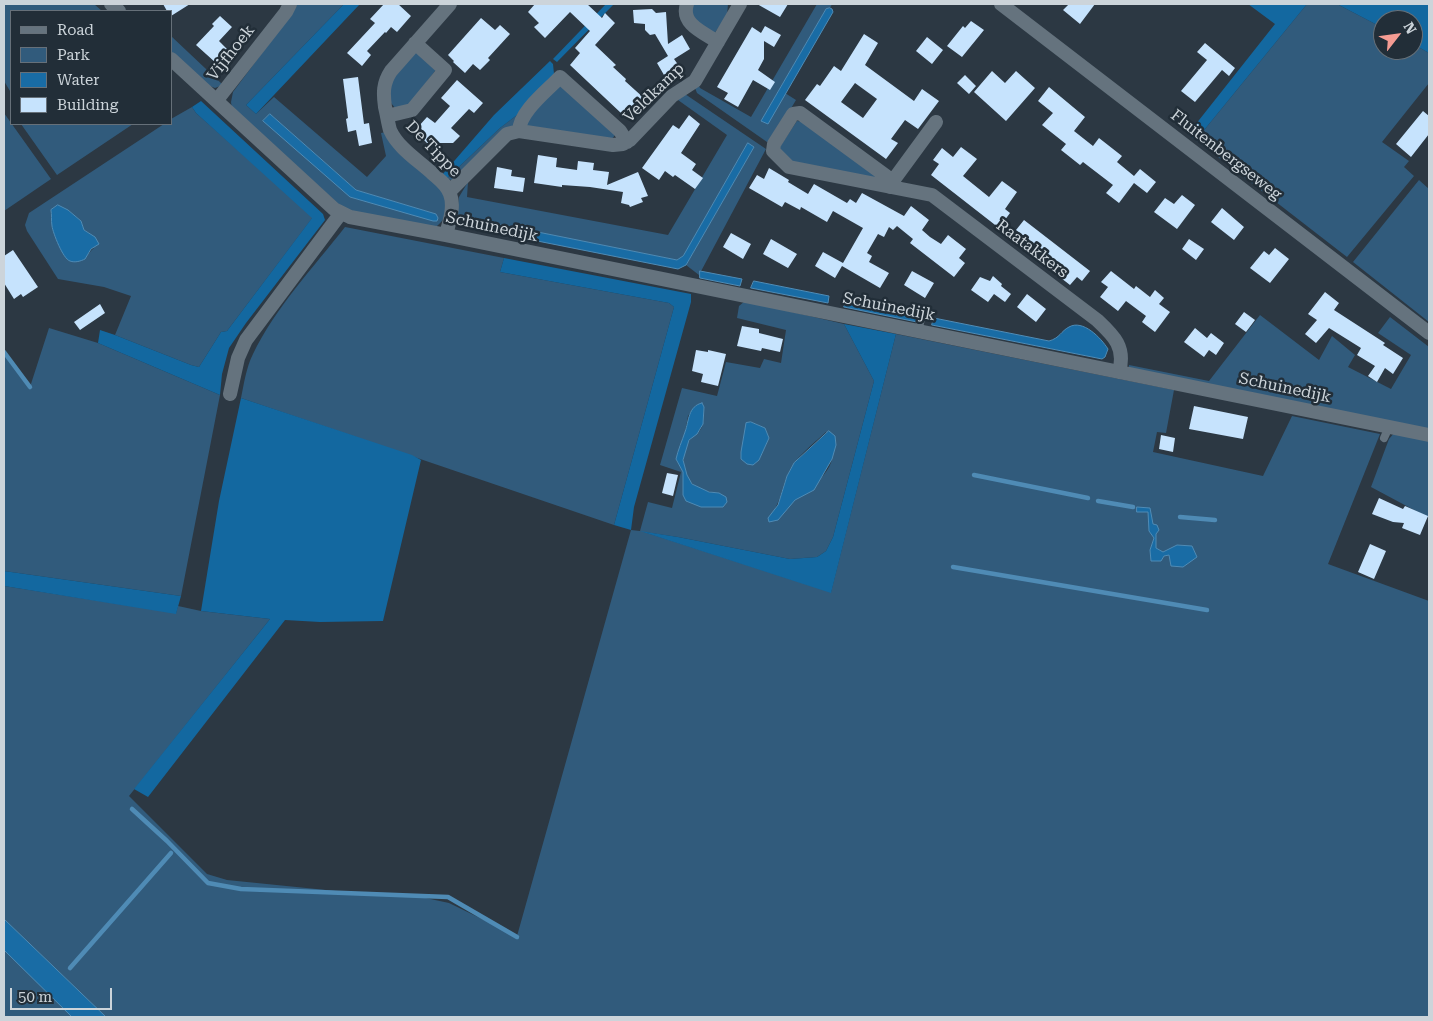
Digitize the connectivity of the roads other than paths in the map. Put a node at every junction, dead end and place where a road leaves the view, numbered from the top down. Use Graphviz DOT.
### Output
graph roads {
  1 [pos="290,4"];
  2 [pos="450,4"];
  3 [pos="687,4"];
  4 [pos="740,4"];
  5 [pos="1001,4"];
  6 [pos="718,42"];
  7 [pos="415,43"];
  8 [pos="172,60"];
  9 [pos="217,100"];
  10 [pos="387,116"];
  11 [pos="936,122"];
  12 [pos="519,130"];
  13 [pos="627,142"];
  14 [pos="888,184"];
  15 [pos="450,191"];
  16 [pos="341,213"];
  17 [pos="446,235"];
  18 [pos="923,310"];
  19 [pos="918,331"];
  20 [pos="1429,333"];
  21 [pos="1119,372"];
  22 [pos="230,394"];
  23 [pos="1429,435"];
  1 -- 9 [label="street, Vijfhoek"];
  2 -- 7 [label="street, De Tippe"];
  3 -- 6 [label="street"];
  4 -- 6 [label="street, Veldkamp"];
  5 -- 20 [label="street, Fluitenbergseweg"];
  6 -- 13 [label="street, Veldkamp"];
  7 -- 10 [label="street, De Tippe"];
  7 -- 10 [label="street, De Tippe"];
  8 -- 9 [label="street, Schuinedijk"];
  9 -- 16 [label="street, Schuinedijk"];
  10 -- 15 [label="street, De Tippe"];
  11 -- 14 [label="street"];
  12 -- 13 [label="street, Veldkamp"];
  12 -- 13 [label="street, Veldkamp"];
  12 -- 15 [label="street"];
  14 -- 14 [label="street, Raatakkers"];
  14 -- 21 [label="street, Raatakkers"];
  15 -- 17 [label="street, De Tippe"];
  16 -- 17 [label="street, Schuinedijk"];
  16 -- 22 [label="street"];
  17 -- 19 [label="street, Schuinedijk"];
  18 -- 19 [label="lane"];
  19 -- 21 [label="street, Schuinedijk"];
  21 -- 23 [label="street, Schuinedijk"];
}
